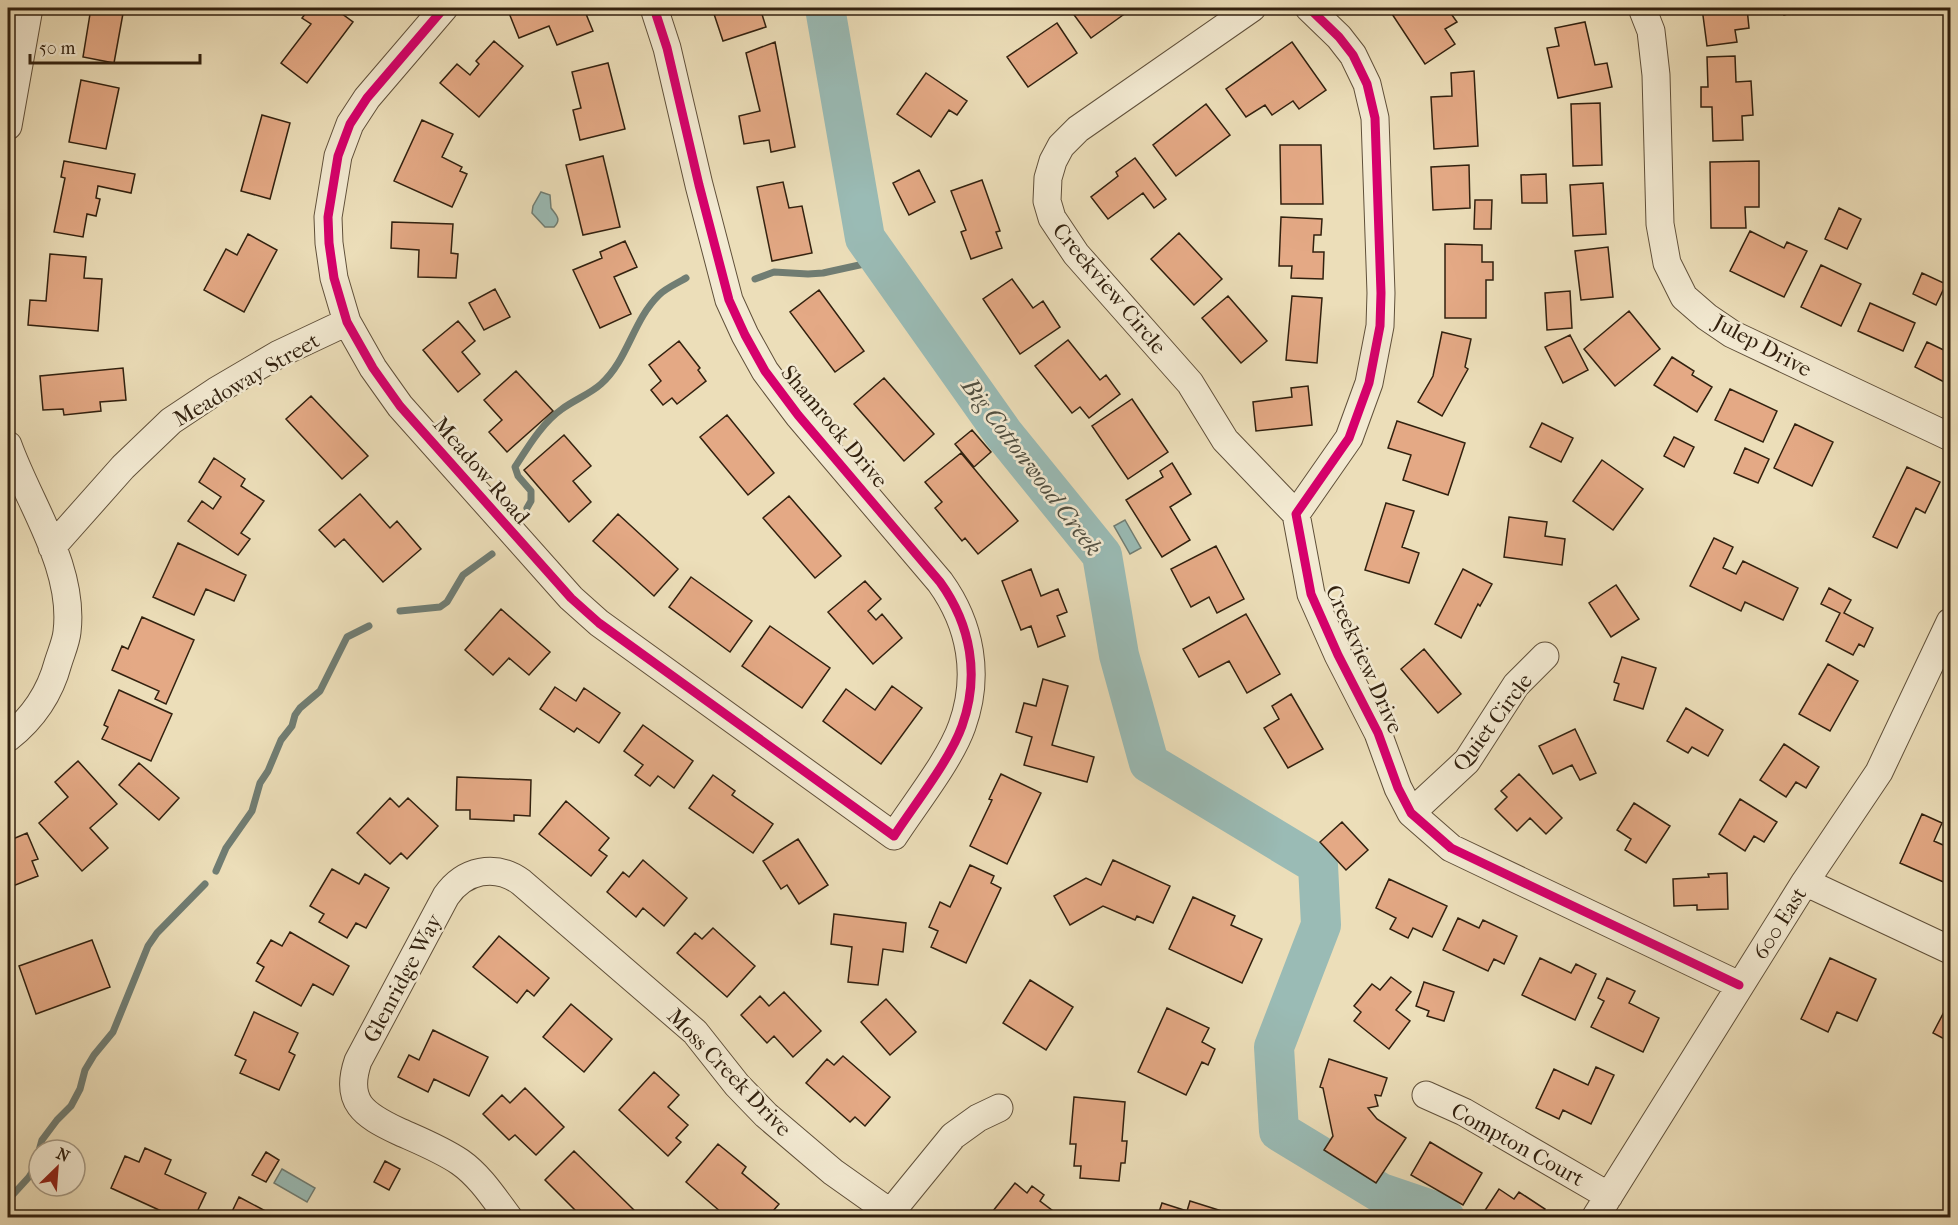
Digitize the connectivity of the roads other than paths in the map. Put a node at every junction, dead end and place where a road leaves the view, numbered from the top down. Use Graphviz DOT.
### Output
graph roads {
  1 [pos="29,8"];
  2 [pos="444,8"];
  3 [pos="654,8"];
  4 [pos="1252,8"];
  5 [pos="1309,8"];
  6 [pos="1642,8"];
  7 [pos="8,126"];
  8 [pos="347,322"];
  9 [pos="1950,436"];
  10 [pos="8,445"];
  11 [pos="1296,514"];
  12 [pos="52,547"];
  13 [pos="1950,622"];
  14 [pos="1545,656"];
  15 [pos="1940,671"];
  16 [pos="8,738"];
  17 [pos="1411,813"];
  18 [pos="894,836"];
  19 [pos="476,873"];
  20 [pos="1805,882"];
  21 [pos="1950,951"];
  22 [pos="1739,985"];
  23 [pos="1426,1095"];
  24 [pos="999,1108"];
  25 [pos="1602,1207"];
  26 [pos="894,1215"];
  27 [pos="508,1218"];
  1 -- 7 [label="street"];
  2 -- 8 [label="street, Meadow Road"];
  3 -- 18 [label="street, Shamrock Drive"];
  4 -- 11 [label="street, Creekview Circle"];
  5 -- 11 [label="street"];
  6 -- 9 [label="street, Julep Drive"];
  8 -- 12 [label="street, Meadoway Street"];
  8 -- 18 [label="street, Meadow Road"];
  10 -- 12 [label="street"];
  11 -- 17 [label="street, Creekview Drive"];
  12 -- 16 [label="street"];
  13 -- 15 [label="street, 600 East"];
  14 -- 17 [label="street, Quiet Circle"];
  15 -- 20 [label="street, 600 East"];
  17 -- 22 [label="street, Creekview Drive"];
  19 -- 26 [label="street, Moss Creek Drive"];
  19 -- 27 [label="street, Glenridge Way"];
  20 -- 21 [label="street"];
  20 -- 22 [label="street, 600 East"];
  22 -- 25 [label="street, 600 East"];
  23 -- 25 [label="street, Compton Court"];
  24 -- 26 [label="street"];
}
